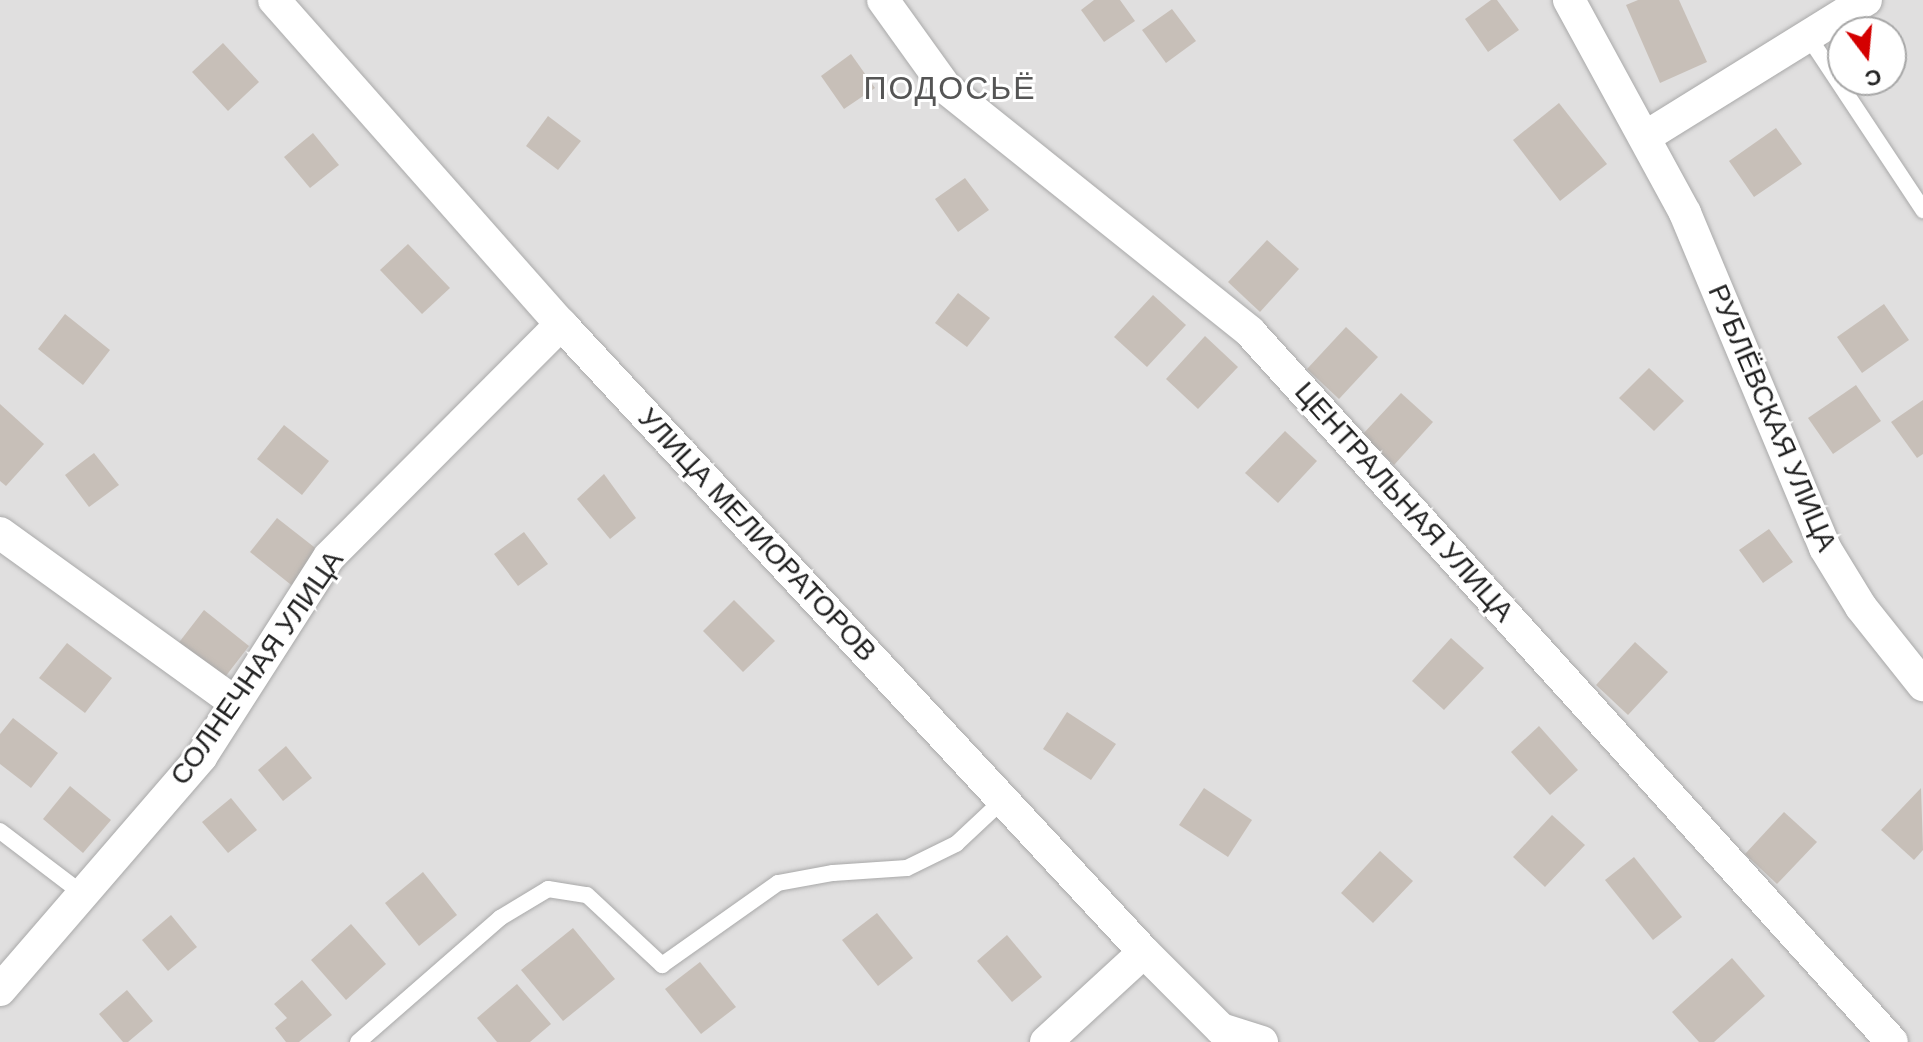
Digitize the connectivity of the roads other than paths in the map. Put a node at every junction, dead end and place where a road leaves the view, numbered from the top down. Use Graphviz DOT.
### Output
graph roads {
  1 [pos="274,0"];
  2 [pos="883,0"];
  3 [pos="1569,0"];
  4 [pos="1866,0"];
  5 [pos="1808,36"];
  6 [pos="1645,137"];
  7 [pos="1923,210"];
  8 [pos="561,324"];
  9 [pos="0,533"];
  10 [pos="1923,685"];
  11 [pos="234,702"];
  12 [pos="1003,800"];
  13 [pos="0,831"];
  14 [pos="84,895"];
  15 [pos="1144,952"];
  16 [pos="0,990"];
  17 [pos="358,1042"];
  18 [pos="1046,1042"];
  19 [pos="1262,1042"];
  20 [pos="1892,1042"];
  1 -- 8 [label="street, УЛИЦА МЕЛИОРАТОРОВ"];
  2 -- 20 [label="street, ЦЕНТРАЛЬНАЯ УЛИЦА"];
  3 -- 6 [label="street, РУБЛЁВСКАЯ УЛИЦА"];
  4 -- 5 [label="street"];
  5 -- 6 [label="street"];
  5 -- 7 [label="lane"];
  6 -- 10 [label="street, РУБЛЁВСКАЯ УЛИЦА"];
  8 -- 11 [label="street, СОЛНЕЧНАЯ УЛИЦА"];
  8 -- 12 [label="street, УЛИЦА МЕЛИОРАТОРОВ"];
  9 -- 11 [label="street"];
  11 -- 14 [label="street, СОЛНЕЧНАЯ УЛИЦА"];
  12 -- 15 [label="street, УЛИЦА МЕЛИОРАТОРОВ"];
  12 -- 17 [label="lane"];
  13 -- 14 [label="lane"];
  14 -- 16 [label="street, СОЛНЕЧНАЯ УЛИЦА"];
  15 -- 18 [label="street"];
  15 -- 19 [label="street, УЛИЦА МЕЛИОРАТОРОВ"];
}
